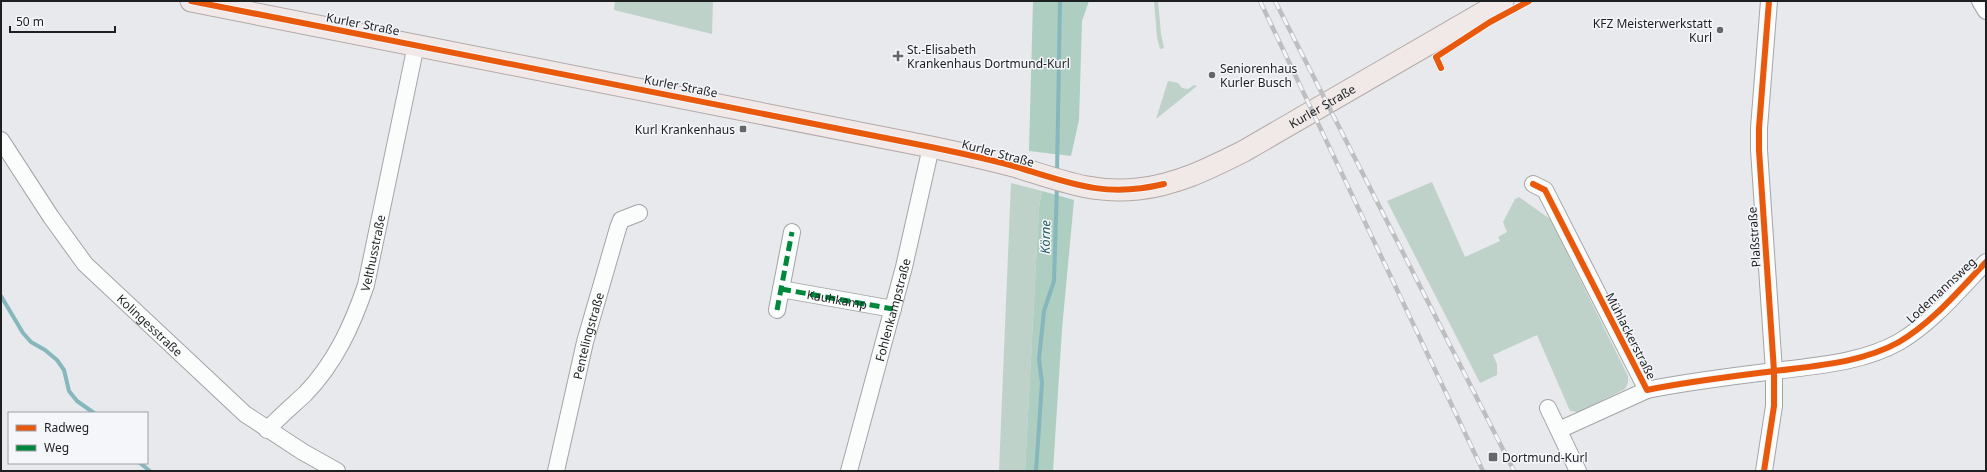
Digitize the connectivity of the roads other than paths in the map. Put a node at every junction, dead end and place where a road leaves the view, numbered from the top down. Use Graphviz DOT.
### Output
graph roads {
  1 [pos="191,1"];
  2 [pos="1504,1"];
  3 [pos="1769,1"];
  4 [pos="1980,1"];
  5 [pos="1986,11"];
  6 [pos="416,45"];
  7 [pos="1,140"];
  8 [pos="931,147"];
  9 [pos="1533,184"];
  10 [pos="639,212"];
  11 [pos="792,232"];
  12 [pos="1986,262"];
  13 [pos="781,289"];
  14 [pos="893,309"];
  15 [pos="777,310"];
  16 [pos="1774,371"];
  17 [pos="1647,390"];
  18 [pos="1548,408"];
  19 [pos="267,430"];
  20 [pos="1559,430"];
  21 [pos="337,471"];
  22 [pos="556,471"];
  23 [pos="849,471"];
  24 [pos="1578,471"];
  25 [pos="1764,471"];
  1 -- 6 [label="main road, Kurler Straße"];
  2 -- 8 [label="main road, Kurler Straße"];
  3 -- 16 [label="street, Plaßstraße"];
  4 -- 5 [label="street"];
  6 -- 8 [label="main road, Kurler Straße"];
  6 -- 19 [label="street, Velthusstraße"];
  7 -- 19 [label="street, Kolingesstraße"];
  8 -- 14 [label="street, Fohlenkampstraße"];
  9 -- 17 [label="street, Mühlackerstraße"];
  10 -- 22 [label="street, Pentelingstraße"];
  11 -- 13 [label="street"];
  12 -- 16 [label="street, Lodemannsweg"];
  13 -- 14 [label="street, Kauhkamp"];
  13 -- 15 [label="street"];
  14 -- 23 [label="street, Fohlenkampstraße"];
  16 -- 17 [label="street, Mühlackerstraße"];
  16 -- 25 [label="street, Plaßstraße"];
  17 -- 20 [label="street, Mühlackerstraße"];
  18 -- 20 [label="street"];
  19 -- 21 [label="street, Kolingesstraße"];
  20 -- 24 [label="street"];
}
